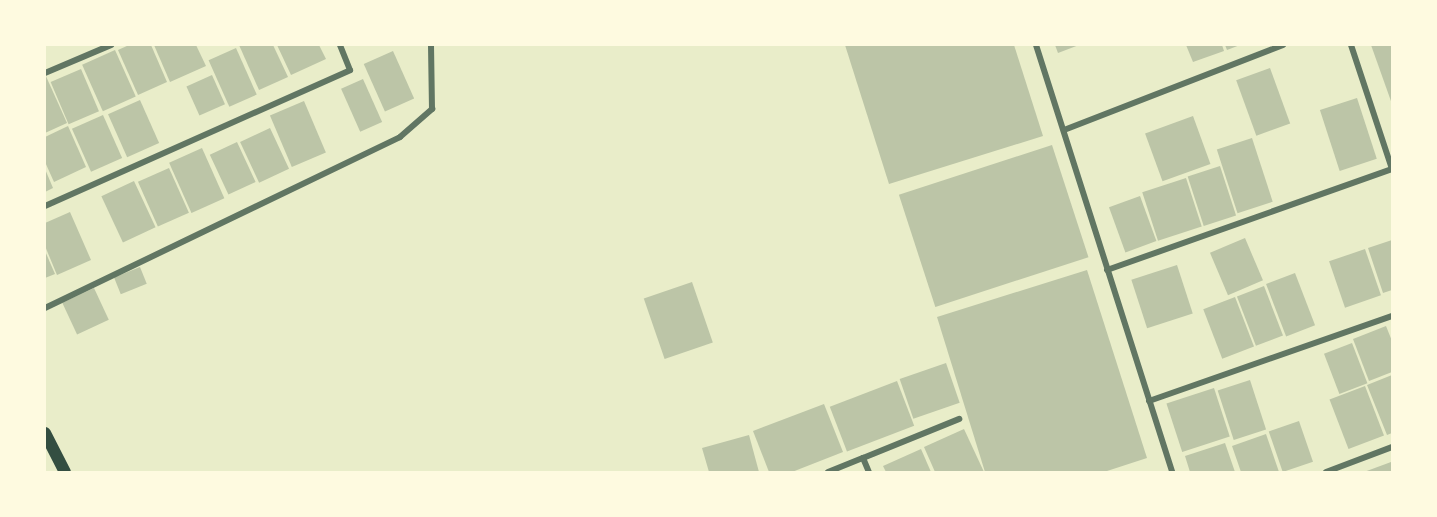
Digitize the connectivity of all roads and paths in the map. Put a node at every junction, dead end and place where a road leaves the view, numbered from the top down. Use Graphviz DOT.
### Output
graph roads {
  1 [pos="111,45"];
  2 [pos="340,45"];
  3 [pos="431,45"];
  4 [pos="1036,45"];
  5 [pos="1283,45"];
  6 [pos="1351,45"];
  7 [pos="45,73"];
  8 [pos="1064,130"];
  9 [pos="1392,169"];
  10 [pos="45,206"];
  11 [pos="1107,270"];
  12 [pos="45,308"];
  13 [pos="1392,316"];
  14 [pos="1149,401"];
  15 [pos="959,419"];
  16 [pos="45,433"];
  17 [pos="1392,447"];
  18 [pos="863,458"];
  19 [pos="65,472"];
  20 [pos="828,472"];
  21 [pos="869,472"];
  22 [pos="1173,472"];
  23 [pos="1326,472"];
  1 -- 7 [label="street"];
  2 -- 10 [label="street"];
  3 -- 12 [label="street"];
  4 -- 8 [label="street"];
  5 -- 8 [label="street"];
  6 -- 9 [label="street"];
  8 -- 11 [label="street"];
  9 -- 11 [label="street"];
  11 -- 14 [label="street"];
  13 -- 14 [label="street"];
  14 -- 22 [label="street"];
  15 -- 18 [label="street"];
  16 -- 19 [label="main road"];
  17 -- 23 [label="street"];
  18 -- 20 [label="street"];
  18 -- 21 [label="street"];
}
